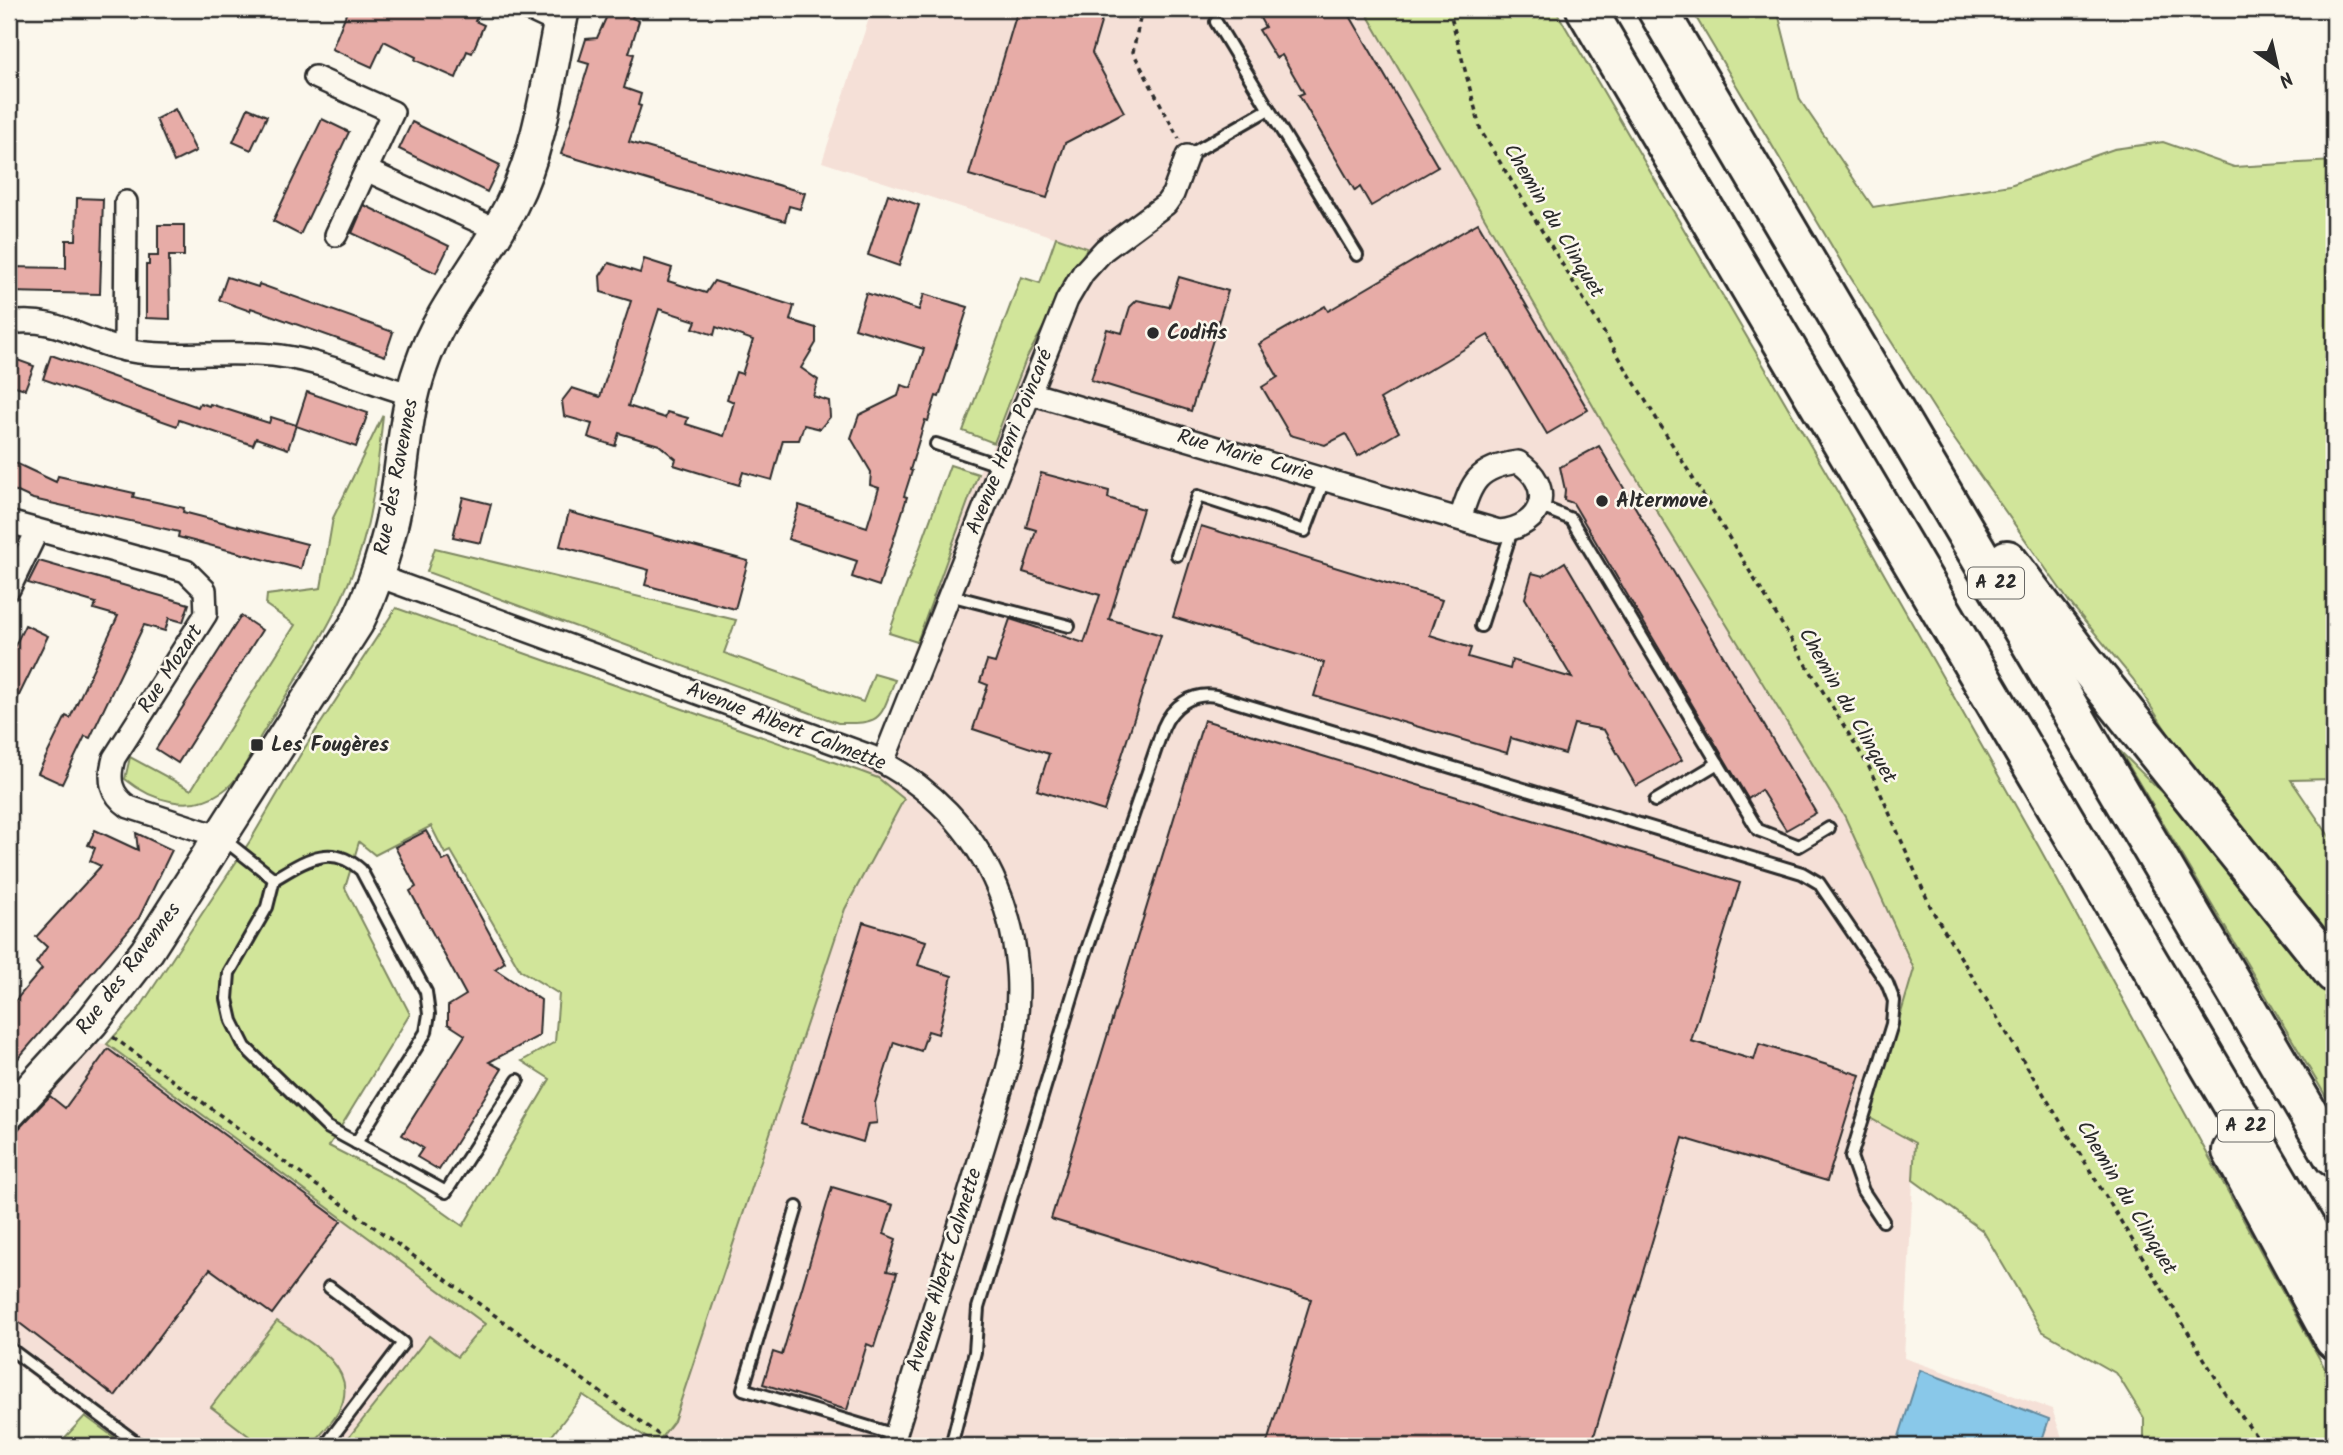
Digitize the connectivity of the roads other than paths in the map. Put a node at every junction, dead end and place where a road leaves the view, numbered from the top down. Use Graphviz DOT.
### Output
graph roads {
  1 [pos="528,9"];
  2 [pos="1586,9"];
  3 [pos="1657,9"];
  4 [pos="562,16"];
  5 [pos="1216,22"];
  6 [pos="315,76"];
  7 [pos="1269,109"];
  8 [pos="1187,156"];
  9 [pos="366,170"];
  10 [pos="126,202"];
  11 [pos="1778,212"];
  12 [pos="497,230"];
  13 [pos="336,234"];
  14 [pos="1357,255"];
  15 [pos="9,323"];
  16 [pos="125,350"];
  17 [pos="1030,393"];
  18 [pos="412,395"];
  19 [pos="936,444"];
  20 [pos="1001,466"];
  21 [pos="1324,480"];
  22 [pos="1539,506"];
  23 [pos="1460,519"];
  24 [pos="9,522"];
  25 [pos="1512,530"];
  26 [pos="37,531"];
  27 [pos="1177,555"];
  28 [pos="378,576"];
  29 [pos="9,589"];
  30 [pos="949,595"];
  31 [pos="1069,626"];
  32 [pos="1481,626"];
  33 [pos="883,762"];
  34 [pos="1718,763"];
  35 [pos="1655,801"];
  36 [pos="1829,828"];
  37 [pos="221,837"];
  38 [pos="274,879"];
  39 [pos="2334,973"];
  40 [pos="2157,975"];
  41 [pos="518,1080"];
  42 [pos="9,1113"];
  43 [pos="356,1143"];
  44 [pos="2334,1157"];
  45 [pos="797,1207"];
  46 [pos="1883,1221"];
  47 [pos="2334,1276"];
  48 [pos="330,1287"];
  49 [pos="2334,1339"];
  50 [pos="9,1348"];
  51 [pos="893,1441"];
  52 [pos="141,1446"];
  53 [pos="325,1446"];
  54 [pos="951,1446"];
  1 -- 4 [label="street"];
  2 -- 40 [label="highway, A 22"];
  3 -- 11 [label="highway, A 22"];
  4 -- 12 [label="street, Rue des Ravennes"];
  5 -- 7 [label="lane"];
  6 -- 9 [label="street"];
  7 -- 8 [label="lane"];
  7 -- 14 [label="lane"];
  8 -- 17 [label="street, Avenue Henri Poincaré"];
  9 -- 12 [label="street"];
  9 -- 13 [label="street"];
  10 -- 16 [label="street"];
  11 -- 39 [label="highway"];
  11 -- 44 [label="highway, A 22"];
  12 -- 18 [label="street, Rue des Ravennes"];
  15 -- 16 [label="street"];
  16 -- 18 [label="street"];
  17 -- 20 [label="street, Avenue Henri Poincaré"];
  17 -- 21 [label="street, Rue Marie Curie"];
  18 -- 28 [label="street, Rue des Ravennes"];
  19 -- 20 [label="lane"];
  20 -- 30 [label="street, Avenue Henri Poincaré"];
  21 -- 23 [label="street, Rue Marie Curie"];
  21 -- 27 [label="lane"];
  22 -- 23 [label="street"];
  22 -- 25 [label="street"];
  22 -- 34 [label="lane"];
  23 -- 25 [label="street, Rue Marie Curie"];
  24 -- 26 [label="street, Rue Mozart"];
  25 -- 32 [label="lane"];
  26 -- 29 [label="street"];
  26 -- 37 [label="street, Rue Mozart"];
  28 -- 33 [label="street, Avenue Albert Calmette"];
  28 -- 37 [label="street, Rue des Ravennes"];
  30 -- 31 [label="lane"];
  30 -- 33 [label="street, Avenue Henri Poincaré"];
  33 -- 51 [label="street, Avenue Albert Calmette"];
  34 -- 35 [label="lane"];
  34 -- 36 [label="lane"];
  37 -- 38 [label="lane"];
  37 -- 42 [label="street, Rue des Ravennes"];
  38 -- 43 [label="lane"];
  38 -- 43 [label="lane"];
  40 -- 47 [label="highway, A 22"];
  40 -- 49 [label="highway"];
  41 -- 43 [label="lane"];
  45 -- 51 [label="lane"];
  46 -- 54 [label="lane"];
  48 -- 53 [label="lane"];
  50 -- 52 [label="lane"];
}
